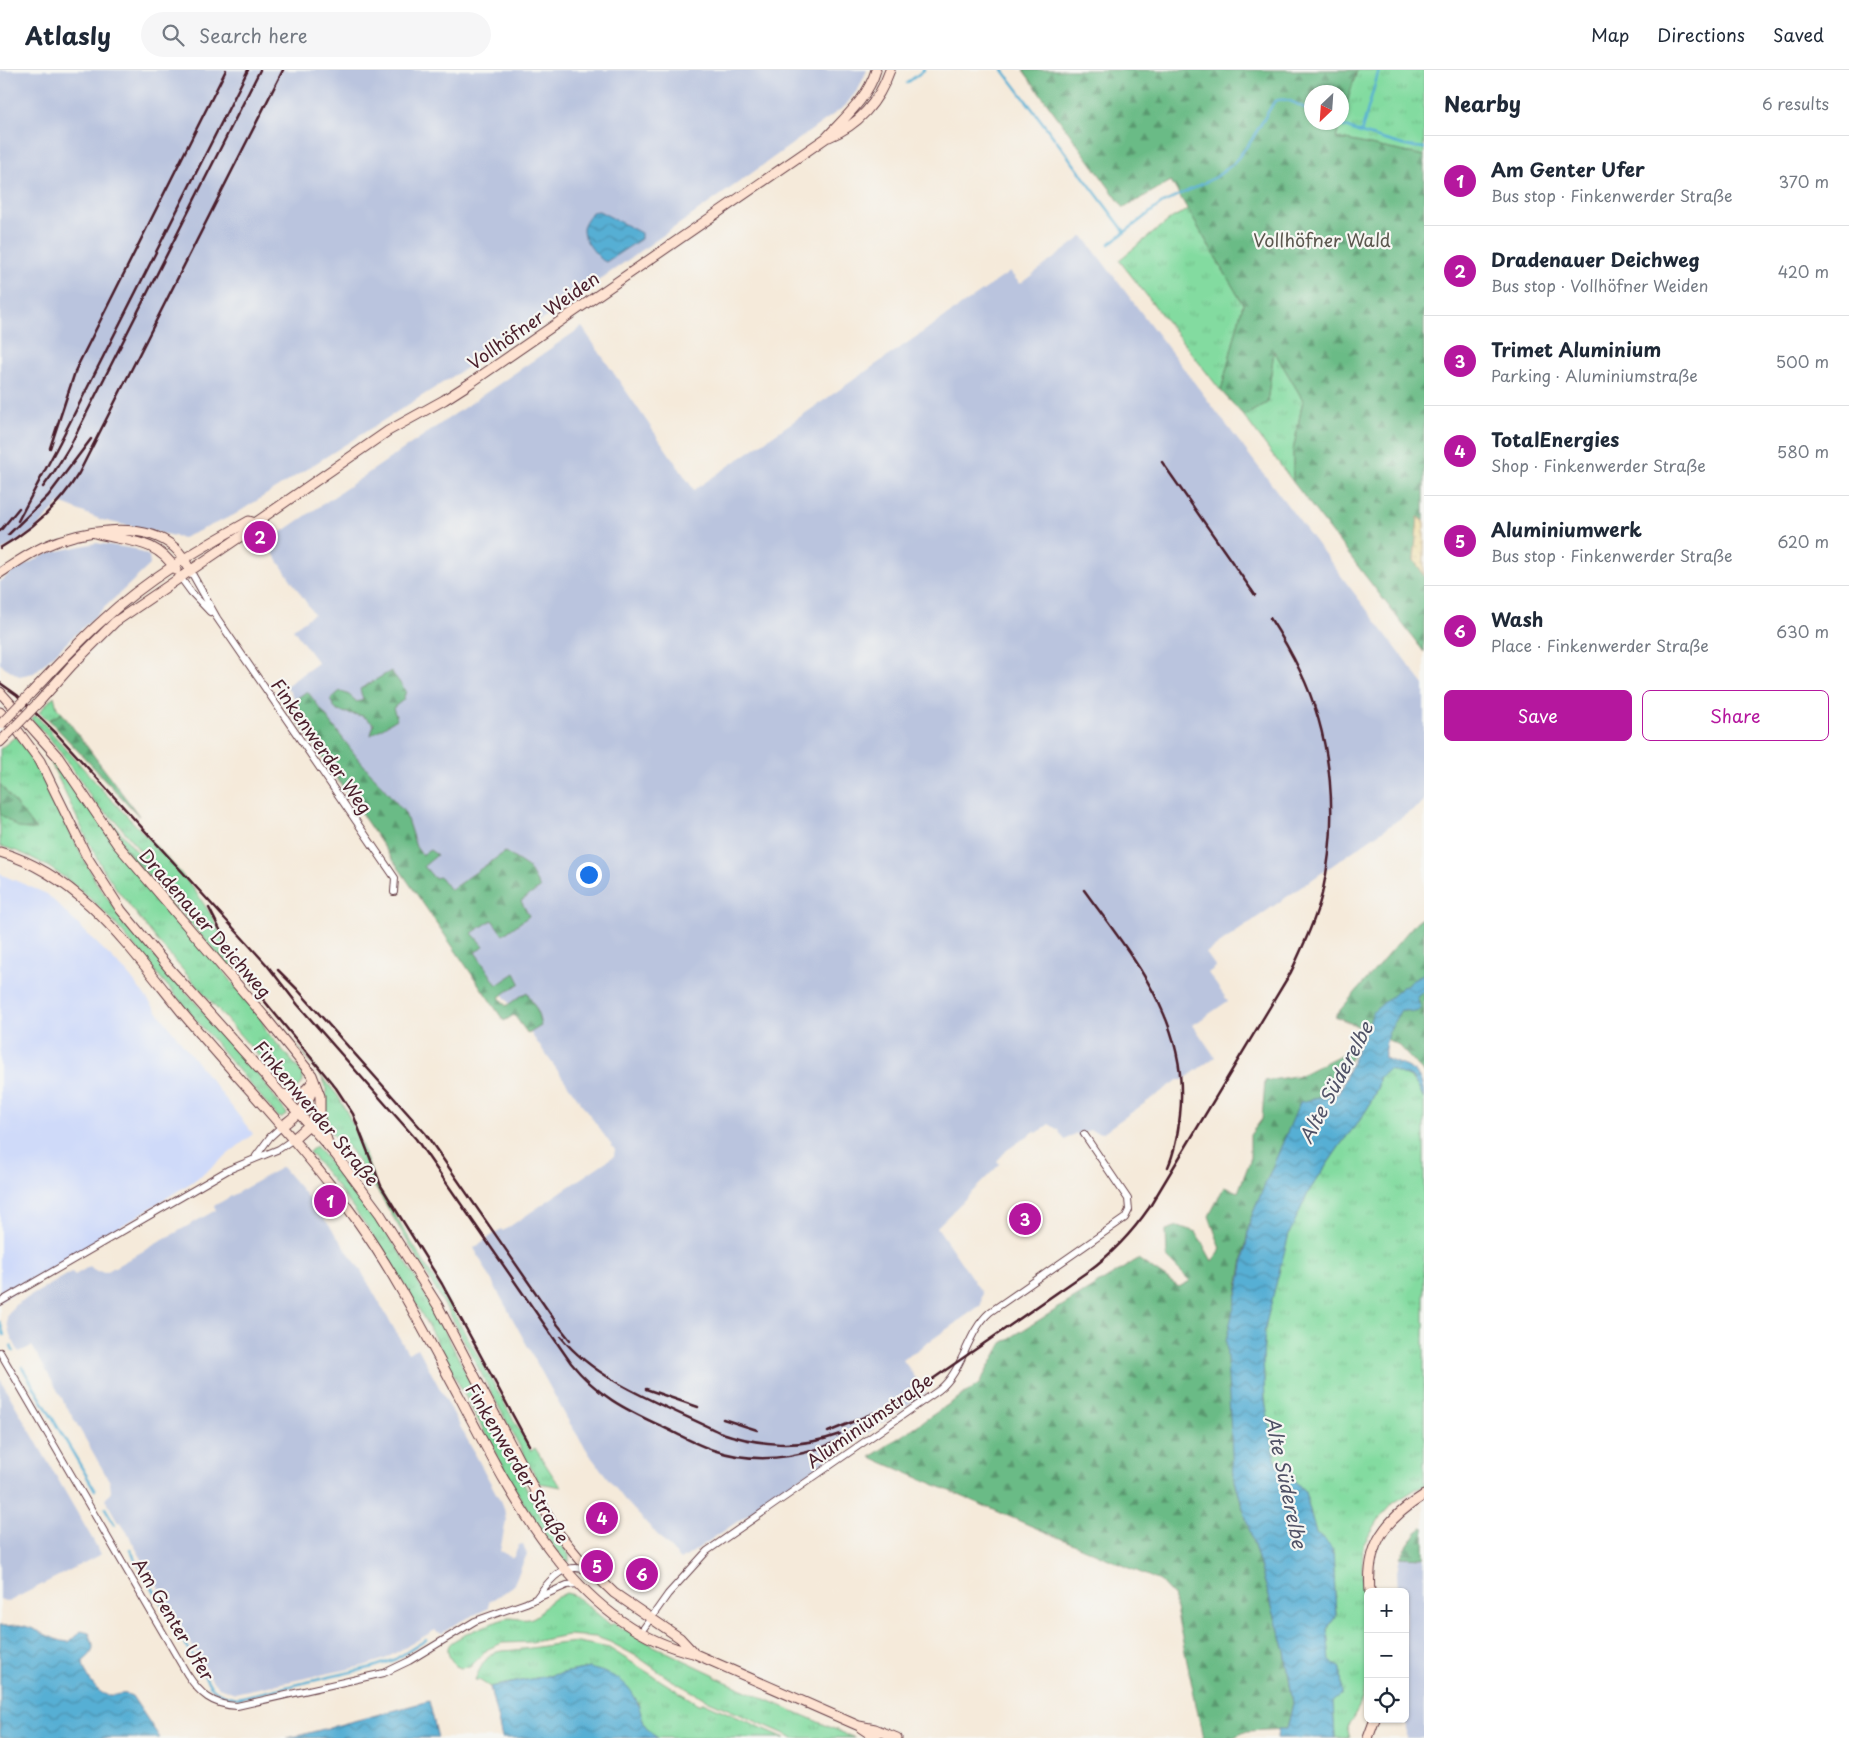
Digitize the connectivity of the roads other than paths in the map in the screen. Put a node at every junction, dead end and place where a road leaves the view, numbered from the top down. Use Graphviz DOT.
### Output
graph roads {
  1 [pos="876,70"];
  2 [pos="890,70"];
  3 [pos="826,138"];
  4 [pos="255,523"];
  5 [pos="95,533"];
  6 [pos="183,558"];
  7 [pos="173,566"];
  8 [pos="190,570"];
  9 [pos="0,573"];
  10 [pos="180,577"];
  11 [pos="217,618"];
  12 [pos="0,692"];
  13 [pos="0,712"];
  14 [pos="1,725"];
  15 [pos="0,742"];
  16 [pos="0,852"];
  17 [pos="394,892"];
  18 [pos="314,1079"];
  19 [pos="280,1093"];
  20 [pos="320,1110"];
  21 [pos="299,1113"];
  22 [pos="310,1125"];
  23 [pos="281,1127"];
  24 [pos="1084,1134"];
  25 [pos="292,1140"];
  26 [pos="330,1149"];
  27 [pos="254,1158"];
  28 [pos="0,1302"];
  29 [pos="0,1352"];
  30 [pos="1424,1495"];
  31 [pos="565,1570"];
  32 [pos="591,1572"];
  33 [pos="578,1584"];
  34 [pos="1370,1588"];
  35 [pos="536,1598"];
  36 [pos="650,1618"];
  37 [pos="641,1632"];
  38 [pos="693,1653"];
  39 [pos="1374,1723"];
  40 [pos="859,1726"];
  41 [pos="876,1738"];
  42 [pos="897,1738"];
  43 [pos="1368,1738"];
  1 -- 3 [label="main road, Vollhöfner Weiden"];
  2 -- 3 [label="main road, Vollhöfner Weiden"];
  3 -- 4 [label="main road, Vollhöfner Weiden"];
  4 -- 6 [label="main road, Vollhöfner Weiden"];
  4 -- 8 [label="main road, Vollhöfner Weiden"];
  5 -- 6 [label="main road"];
  5 -- 7 [label="main road"];
  5 -- 9 [label="main road"];
  6 -- 7 [label="main road, Vollhöfner Weiden"];
  6 -- 8 [label="main road"];
  7 -- 10 [label="main road"];
  7 -- 14 [label="main road, Vollhöfner Weiden, bridge"];
  8 -- 10 [label="main road, Vollhöfner Weiden"];
  8 -- 11 [label="street, Finkenwerder Weg"];
  10 -- 11 [label="street, Finkenwerder Weg"];
  10 -- 15 [label="main road, Vollhöfner Weiden, bridge"];
  11 -- 17 [label="street, Finkenwerder Weg"];
  12 -- 18 [label="main road, Dradenauer Deichweg"];
  13 -- 19 [label="main road, Finkenwerder Straße"];
  16 -- 23 [label="main road, Finkenwerder Straße"];
  18 -- 19 [label="main road"];
  18 -- 20 [label="main road, Dradenauer Deichweg"];
  18 -- 21 [label="main road"];
  19 -- 21 [label="main road, Finkenwerder Straße"];
  20 -- 22 [label="main road"];
  20 -- 26 [label="main road, Dradenauer Deichweg"];
  21 -- 22 [label="main road, Finkenwerder Straße"];
  21 -- 23 [label="main road"];
  22 -- 25 [label="main road"];
  22 -- 26 [label="main road, Finkenwerder Straße"];
  23 -- 25 [label="main road, Finkenwerder Straße"];
  23 -- 27 [label="street"];
  24 -- 36 [label="street, Aluminiumstraße"];
  25 -- 27 [label="street"];
  25 -- 31 [label="main road, Finkenwerder Straße"];
  26 -- 32 [label="main road, Finkenwerder Straße"];
  27 -- 28 [label="street"];
  29 -- 35 [label="street, Am Genter Ufer"];
  30 -- 34 [label="main road"];
  31 -- 32 [label="street"];
  31 -- 33 [label="main road, Finkenwerder Straße"];
  31 -- 35 [label="street, Am Genter Ufer"];
  32 -- 36 [label="main road, Finkenwerder Straße"];
  33 -- 35 [label="street, Am Genter Ufer"];
  33 -- 37 [label="main road, Finkenwerder Straße"];
  36 -- 37 [label="street, Aluminiumstraße"];
  36 -- 38 [label="main road, Finkenwerder Straße"];
  37 -- 38 [label="main road, Finkenwerder Straße"];
  38 -- 40 [label="main road, Finkenwerder Straße"];
  39 -- 43 [label="main road"];
  40 -- 41 [label="main road, Finkenwerder Straße"];
  40 -- 42 [label="main road, Finkenwerder Straße"];
}
